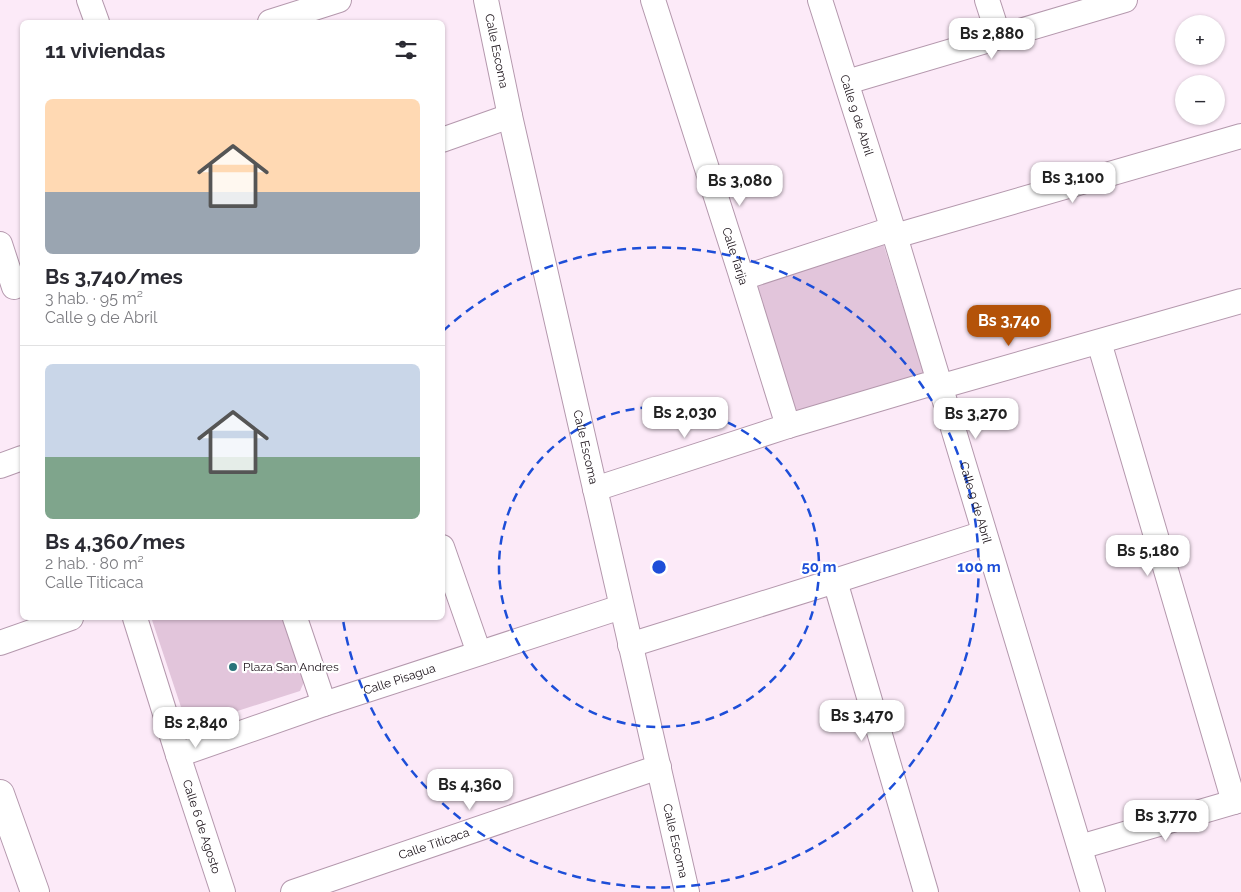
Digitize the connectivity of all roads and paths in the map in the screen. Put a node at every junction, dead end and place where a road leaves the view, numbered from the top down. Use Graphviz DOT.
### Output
graph roads {
  1 [pos="89,0"];
  2 [pos="338,0"];
  3 [pos="486,0"];
  4 [pos="654,0"];
  5 [pos="820,0"];
  6 [pos="987,0"];
  7 [pos="1126,0"];
  8 [pos="96,20"];
  9 [pos="276,20"];
  10 [pos="999,37"];
  11 [pos="847,82"];
  12 [pos="510,116"];
  13 [pos="1241,136"];
  14 [pos="445,139"];
  15 [pos="893,232"];
  16 [pos="0,244"];
  17 [pos="742,278"];
  18 [pos="12,287"];
  19 [pos="1241,301"];
  20 [pos="1100,342"];
  21 [pos="940,387"];
  22 [pos="788,426"];
  23 [pos="20,459"];
  24 [pos="0,466"];
  25 [pos="596,489"];
  26 [pos="984,533"];
  27 [pos="445,557"];
  28 [pos="835,582"];
  29 [pos="621,607"];
  30 [pos="65,620"];
  31 [pos="136,620"];
  32 [pos="296,620"];
  33 [pos="0,643"];
  34 [pos="630,645"];
  35 [pos="479,653"];
  36 [pos="324,704"];
  37 [pos="178,755"];
  38 [pos="659,767"];
  39 [pos="0,794"];
  40 [pos="1238,801"];
  41 [pos="1080,847"];
  42 [pos="35,892"];
  43 [pos="223,892"];
  44 [pos="293,892"];
  45 [pos="687,892"];
  46 [pos="926,892"];
  47 [pos="1094,892"];
  1 -- 8 [label="street"];
  2 -- 9 [label="street"];
  3 -- 12 [label="street, Calle Escoma"];
  4 -- 17 [label="street, Calle Tarija"];
  5 -- 11 [label="street, Calle 9 de Abril"];
  6 -- 10 [label="street"];
  7 -- 10 [label="street"];
  10 -- 11 [label="street"];
  11 -- 15 [label="street, Calle 9 de Abril"];
  12 -- 14 [label="street"];
  12 -- 25 [label="street, Calle Escoma"];
  13 -- 15 [label="street"];
  15 -- 17 [label="street"];
  15 -- 21 [label="street, Calle 9 de Abril"];
  16 -- 18 [label="street"];
  17 -- 22 [label="street, Calle Tarija"];
  19 -- 20 [label="street"];
  20 -- 21 [label="street"];
  20 -- 40 [label="street"];
  21 -- 22 [label="street"];
  21 -- 26 [label="street, Calle 9 de Abril"];
  22 -- 25 [label="street"];
  23 -- 24 [label="street"];
  25 -- 29 [label="street, Calle Escoma"];
  26 -- 28 [label="street"];
  26 -- 41 [label="street, Calle 9 de Abril"];
  27 -- 35 [label="street"];
  28 -- 34 [label="street"];
  28 -- 46 [label="street"];
  29 -- 34 [label="street, Calle Escoma"];
  29 -- 35 [label="street, Calle Pisagua"];
  30 -- 33 [label="street"];
  31 -- 37 [label="street, Calle 6 de Agosto"];
  32 -- 36 [label="street"];
  34 -- 38 [label="street, Calle Escoma"];
  35 -- 36 [label="street, Calle Pisagua"];
  36 -- 37 [label="street, Calle Pisagua"];
  37 -- 43 [label="street, Calle 6 de Agosto"];
  38 -- 44 [label="street, Calle Titicaca"];
  38 -- 45 [label="street, Calle Escoma"];
  39 -- 42 [label="street"];
  40 -- 41 [label="street"];
  41 -- 47 [label="street, Calle 9 de Abril"];
}
